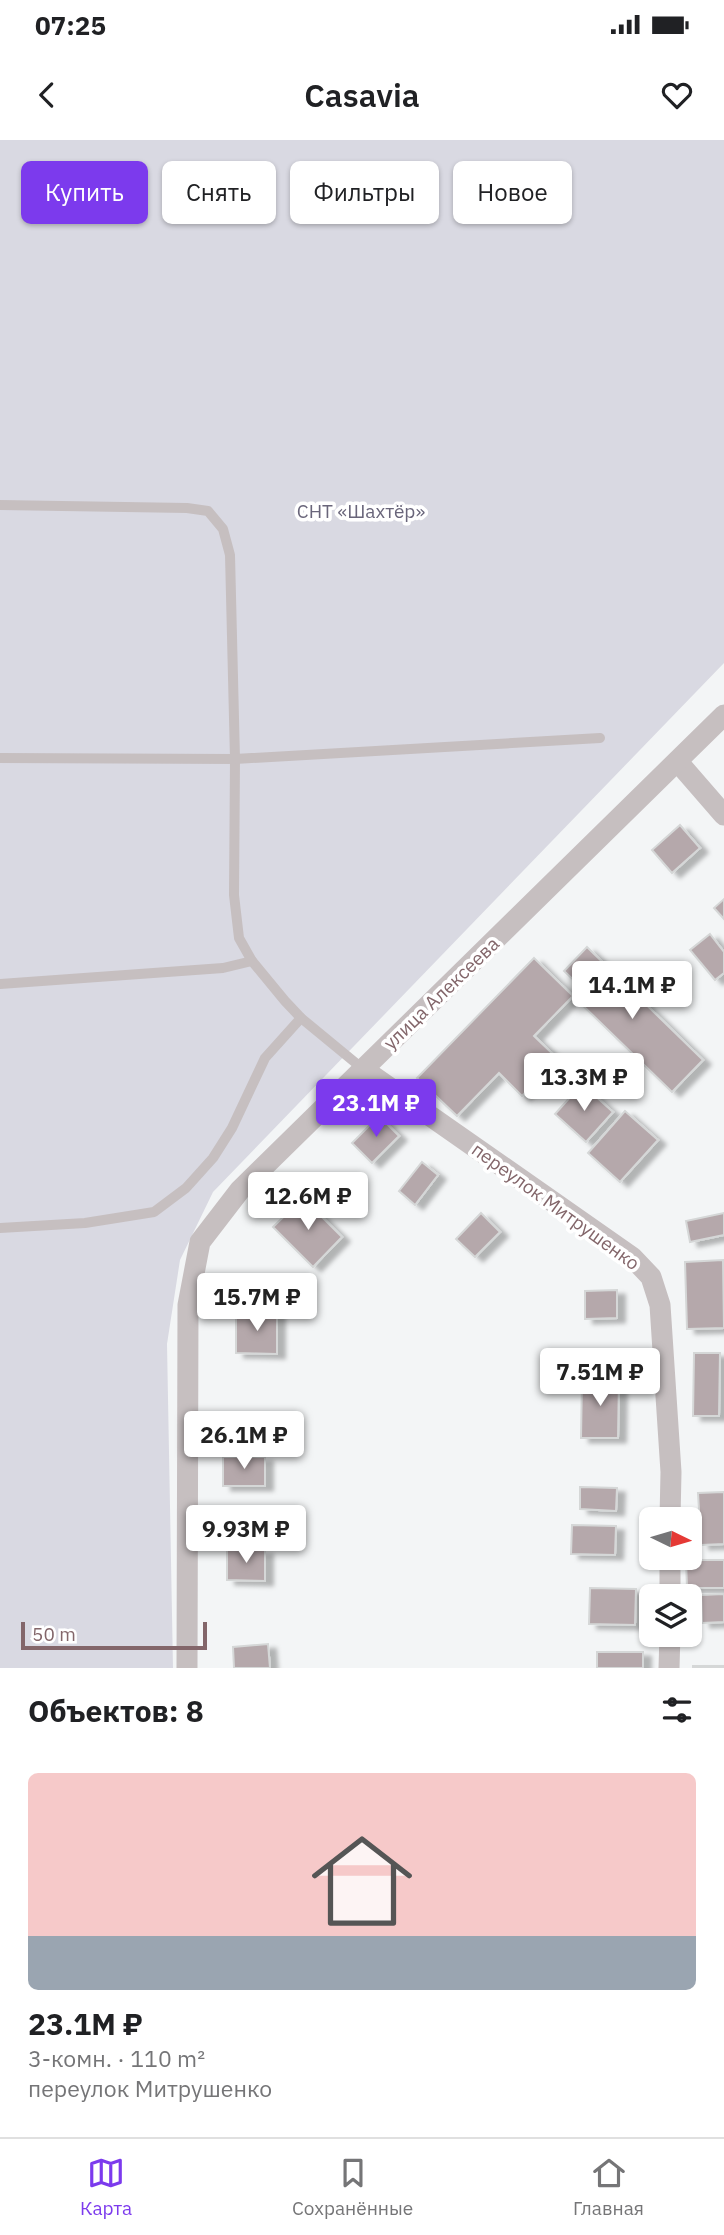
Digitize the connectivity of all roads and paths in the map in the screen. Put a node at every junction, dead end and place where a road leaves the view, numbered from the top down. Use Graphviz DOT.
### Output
graph roads {
  1 [pos="0,505"];
  2 [pos="724,715"];
  3 [pos="600,738"];
  4 [pos="0,758"];
  5 [pos="235,759"];
  6 [pos="678,762"];
  7 [pos="724,815"];
  8 [pos="252,961"];
  9 [pos="0,984"];
  10 [pos="301,1018"];
  11 [pos="363,1069"];
  12 [pos="0,1228"];
  13 [pos="670,1507"];
  14 [pos="670,1647"];
  15 [pos="187,1668"];
  16 [pos="669,1668"];
  1 -- 5 [label="lane"];
  2 -- 6 [label="street, улица Алексеева"];
  3 -- 5 [label="lane"];
  4 -- 5 [label="lane"];
  5 -- 8 [label="lane"];
  6 -- 7 [label="street"];
  6 -- 11 [label="street, улица Алексеева"];
  8 -- 9 [label="lane"];
  8 -- 10 [label="lane"];
  10 -- 11 [label="lane"];
  10 -- 12 [label="lane"];
  11 -- 13 [label="street, переулок Митрушенко"];
  11 -- 15 [label="street, улица Алексеева"];
  14 -- 16 [label="street"];
}
